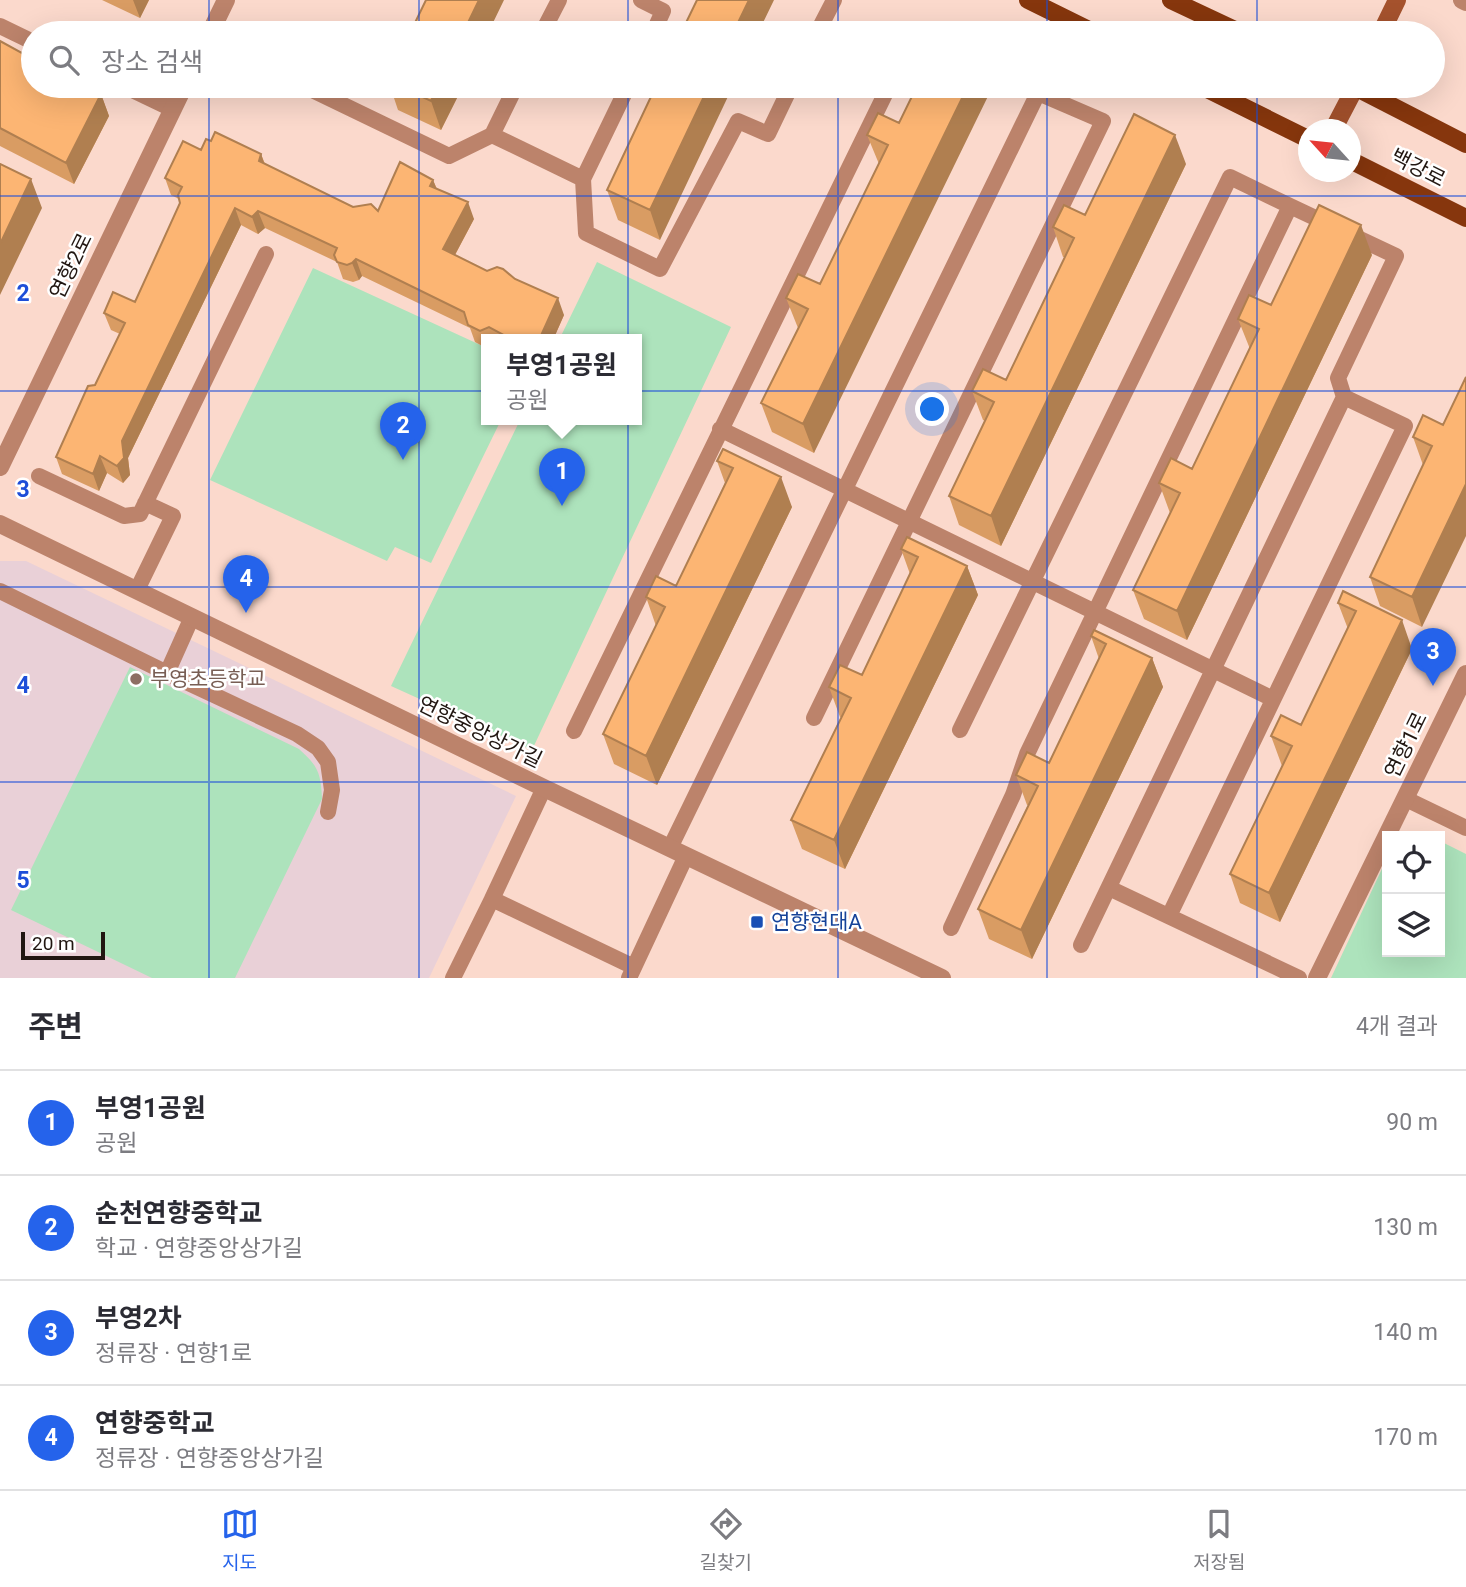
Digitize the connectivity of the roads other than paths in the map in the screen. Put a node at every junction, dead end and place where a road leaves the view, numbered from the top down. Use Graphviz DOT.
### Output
graph roads {
  1 [pos="226,0"];
  2 [pos="559,0"];
  3 [pos="641,0"];
  4 [pos="834,0"];
  5 [pos="1028,0"];
  6 [pos="1171,0"];
  7 [pos="1397,0"];
  8 [pos="216,21"];
  9 [pos="548,21"];
  10 [pos="658,21"];
  11 [pos="823,21"];
  12 [pos="1071,21"];
  13 [pos="1216,21"];
  14 [pos="1387,21"];
  15 [pos="0,26"];
  16 [pos="21,36"];
  17 [pos="148,98"];
  18 [pos="178,98"];
  19 [pos="329,98"];
  20 [pos="510,98"];
  21 [pos="622,98"];
  22 [pos="786,98"];
  23 [pos="883,98"];
  24 [pos="1036,98"];
  25 [pos="1050,98"];
  26 [pos="1225,98"];
  27 [pos="1349,98"];
  28 [pos="1378,98"];
  29 [pos="172,110"];
  30 [pos="1339,119"];
  31 [pos="1298,134"];
  32 [pos="492,135"];
  33 [pos="1466,144"];
  34 [pos="1361,166"];
  35 [pos="583,179"];
  36 [pos="1290,205"];
  37 [pos="1466,218"];
  38 [pos="266,254"];
  39 [pos="1344,397"];
  40 [pos="720,429"];
  41 [pos="0,467"];
  42 [pos="39,475"];
  43 [pos="844,491"];
  44 [pos="145,503"];
  45 [pos="908,523"];
  46 [pos="0,524"];
  47 [pos="1031,582"];
  48 [pos="137,590"];
  49 [pos="0,591"];
  50 [pos="1094,613"];
  51 [pos="192,618"];
  52 [pos="1214,671"];
  53 [pos="167,673"];
  54 [pos="1466,674"];
  55 [pos="1273,699"];
  56 [pos="814,718"];
  57 [pos="574,730"];
  58 [pos="960,730"];
  59 [pos="544,788"];
  60 [pos="1406,799"];
  61 [pos="328,812"];
  62 [pos="1466,828"];
  63 [pos="678,852"];
  64 [pos="1109,888"];
  65 [pos="492,899"];
  66 [pos="1168,916"];
  67 [pos="951,928"];
  68 [pos="1081,946"];
  69 [pos="631,973"];
  70 [pos="453,978"];
  71 [pos="942,978"];
  72 [pos="1299,978"];
  73 [pos="1317,978"];
  1 -- 8 [label="street"];
  2 -- 9 [label="lane"];
  3 -- 10 [label="lane"];
  4 -- 11 [label="lane"];
  5 -- 12 [label="main road"];
  6 -- 13 [label="main road"];
  7 -- 14 [label="main road"];
  15 -- 16 [label="lane"];
  17 -- 29 [label="lane"];
  18 -- 29 [label="street, 연향2로"];
  19 -- 32 [label="lane"];
  20 -- 32 [label="lane"];
  21 -- 35 [label="lane"];
  22 -- 35 [label="lane"];
  23 -- 40 [label="lane"];
  24 -- 43 [label="lane"];
  25 -- 45 [label="lane"];
  26 -- 31 [label="main road"];
  27 -- 30 [label="main road"];
  28 -- 33 [label="main road, 백강로"];
  29 -- 41 [label="street, 연향2로"];
  32 -- 35 [label="lane"];
  34 -- 37 [label="main road, 백강로"];
  36 -- 39 [label="lane"];
  36 -- 47 [label="lane"];
  36 -- 50 [label="lane"];
  38 -- 44 [label="lane"];
  39 -- 52 [label="lane"];
  39 -- 55 [label="lane"];
  40 -- 43 [label="lane"];
  40 -- 57 [label="lane"];
  42 -- 44 [label="lane"];
  43 -- 45 [label="lane"];
  43 -- 63 [label="lane"];
  44 -- 48 [label="lane"];
  45 -- 47 [label="lane"];
  45 -- 56 [label="lane"];
  46 -- 48 [label="street, 연향중앙상가길"];
  47 -- 50 [label="lane"];
  47 -- 58 [label="lane"];
  48 -- 51 [label="street, 연향중앙상가길"];
  49 -- 53 [label="lane"];
  50 -- 52 [label="lane"];
  50 -- 67 [label="lane"];
  51 -- 53 [label="lane"];
  51 -- 59 [label="street, 연향중앙상가길"];
  52 -- 55 [label="lane"];
  52 -- 64 [label="lane"];
  53 -- 61 [label="lane"];
  54 -- 60 [label="street, 연향1로"];
  55 -- 66 [label="lane"];
  59 -- 63 [label="street, 연향중앙상가길"];
  59 -- 65 [label="lane"];
  60 -- 62 [label="lane"];
  60 -- 73 [label="street, 연향1로"];
  63 -- 69 [label="lane"];
  63 -- 71 [label="street, 연향중앙상가길"];
  64 -- 66 [label="lane"];
  64 -- 68 [label="lane"];
  65 -- 69 [label="lane"];
  65 -- 70 [label="lane"];
  66 -- 72 [label="lane"];
}
